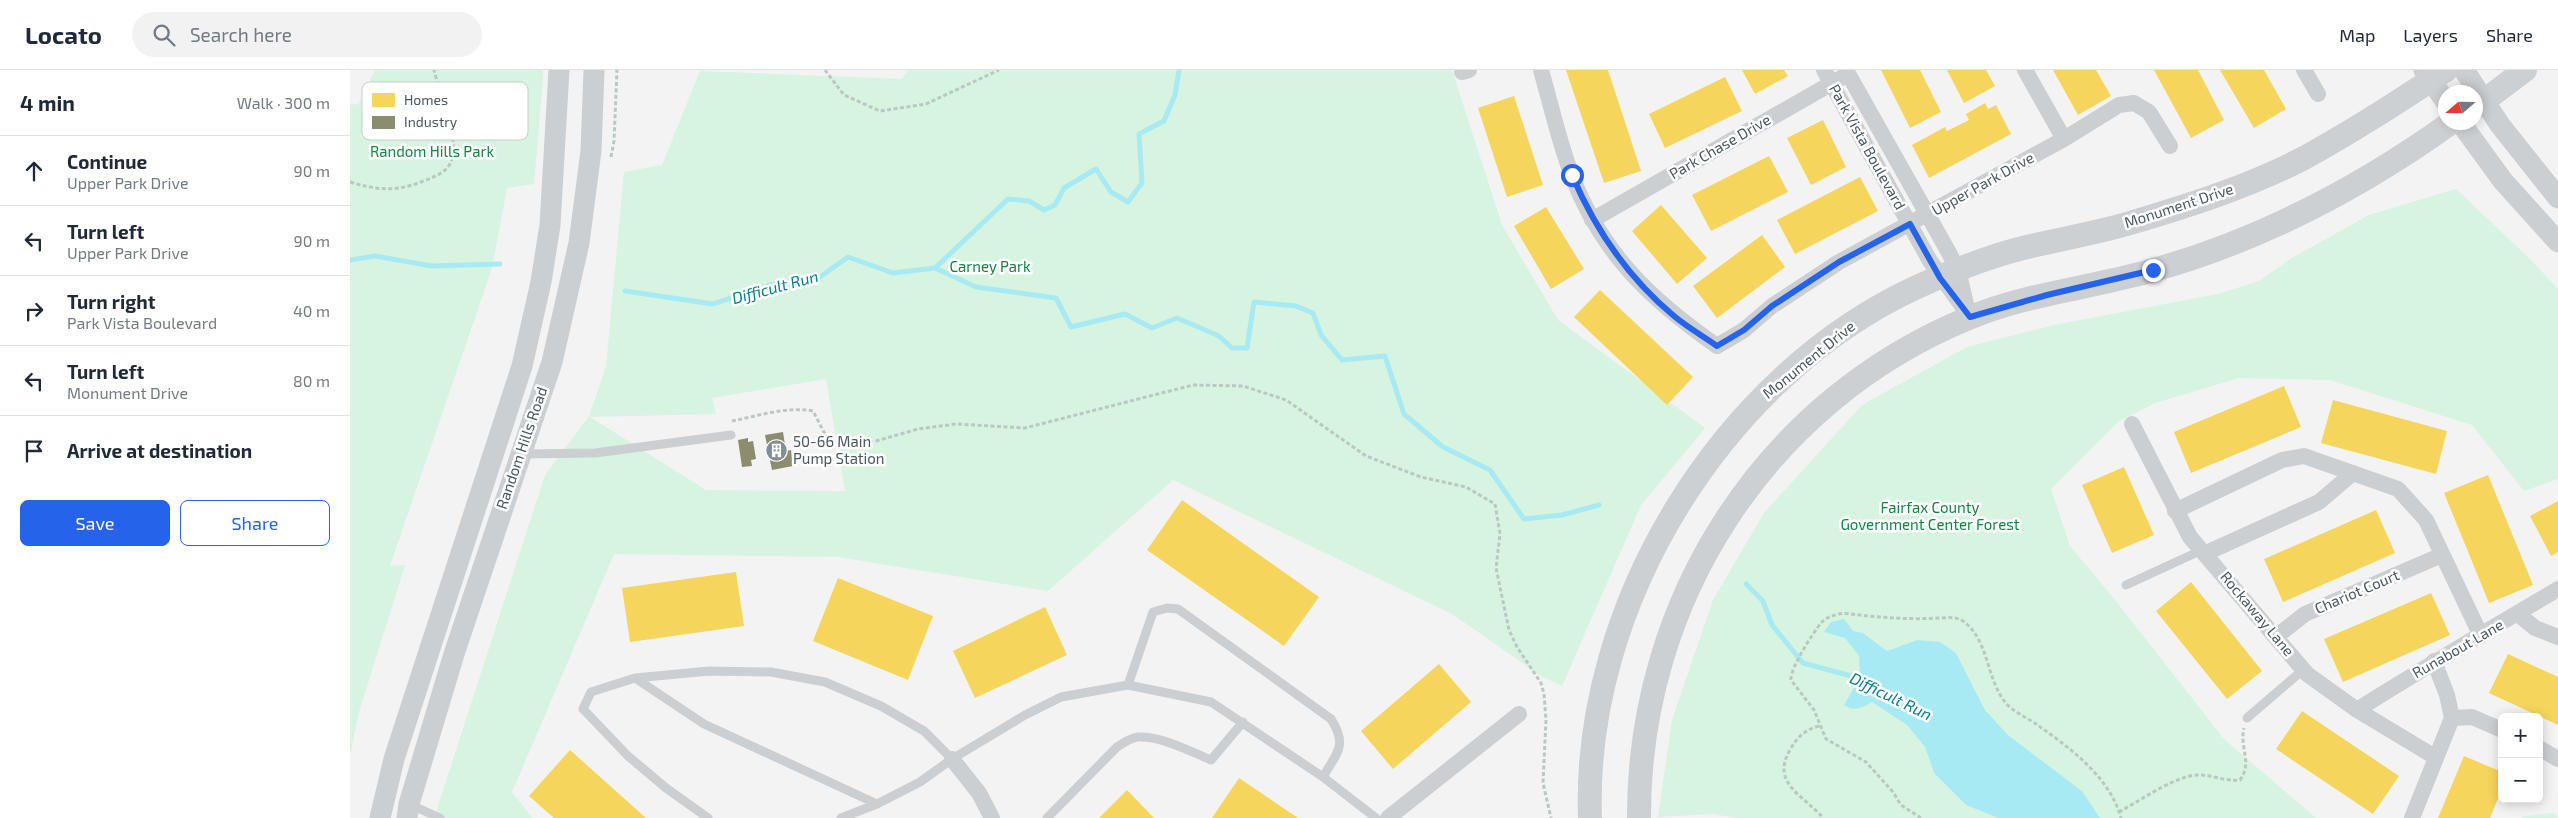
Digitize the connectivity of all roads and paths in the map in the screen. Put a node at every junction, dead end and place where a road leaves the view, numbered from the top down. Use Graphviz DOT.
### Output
graph roads {
  1 [pos="559,70"];
  2 [pos="594,70"];
  3 [pos="825,70"];
  4 [pos="999,70"];
  5 [pos="1541,70"];
  6 [pos="2025,70"];
  7 [pos="2304,70"];
  8 [pos="2464,70"];
  9 [pos="2525,70"];
  10 [pos="1847,72"];
  11 [pos="2433,74"];
  12 [pos="1828,77"];
  13 [pos="2471,85"];
  14 [pos="2318,94"];
  15 [pos="2483,102"];
  16 [pos="2483,108"];
  17 [pos="2440,130"];
  18 [pos="2466,130"];
  19 [pos="2064,139"];
  20 [pos="452,140"];
  21 [pos="2170,146"];
  22 [pos="350,182"];
  23 [pos="2558,198"];
  24 [pos="1928,215"];
  25 [pos="1592,220"];
  26 [pos="1910,224"];
  27 [pos="2558,242"];
  28 [pos="1949,274"];
  29 [pos="1970,317"];
  30 [pos="2132,424"];
  31 [pos="731,435"];
  32 [pos="711,438"];
  33 [pos="520,454"];
  34 [pos="2353,472"];
  35 [pos="2175,511"];
  36 [pos="2204,552"];
  37 [pos="2442,555"];
  38 [pos="2126,585"];
  39 [pos="2558,589"];
  40 [pos="2518,614"];
  41 [pos="2277,636"];
  42 [pos="2481,636"];
  43 [pos="2558,637"];
  44 [pos="2434,661"];
  45 [pos="2304,669"];
  46 [pos="635,678"];
  47 [pos="1128,684"];
  48 [pos="2357,710"];
  49 [pos="1520,714"];
  50 [pos="2247,718"];
  51 [pos="2452,718"];
  52 [pos="1243,722"];
  53 [pos="1819,726"];
  54 [pos="2498,728"];
  55 [pos="2543,750"];
  56 [pos="2435,757"];
  57 [pos="952,759"];
  58 [pos="2558,759"];
  59 [pos="1323,777"];
  60 [pos="877,804"];
  61 [pos="408,811"];
  62 [pos="2119,812"];
  63 [pos="380,818"];
  64 [pos="440,818"];
  65 [pos="708,818"];
  66 [pos="841,818"];
  67 [pos="992,818"];
  68 [pos="1047,818"];
  69 [pos="1376,818"];
  70 [pos="1388,818"];
  71 [pos="1551,818"];
  72 [pos="1590,818"];
  73 [pos="1639,818"];
  74 [pos="1823,818"];
  75 [pos="1921,818"];
  76 [pos="2121,818"];
  77 [pos="2412,818"];
  1 -- 63 [label="street, Random Hills Road"];
  2 -- 33 [label="street, Random Hills Road"];
  3 -- 4 [label="path"];
  5 -- 25 [label="street, Upper Park Drive"];
  6 -- 19 [label="street"];
  7 -- 14 [label="street"];
  8 -- 13 [label="street"];
  9 -- 15 [label="main road"];
  10 -- 12 [label="street, Park Chase Drive"];
  10 -- 24 [label="street, Park Vista Boulevard"];
  11 -- 28 [label="main road, Monument Drive"];
  12 -- 25 [label="street, Park Chase Drive"];
  12 -- 26 [label="street, Park Vista Boulevard"];
  16 -- 23 [label="street"];
  17 -- 29 [label="main road"];
  18 -- 27 [label="street"];
  19 -- 21 [label="street, Upper Park Drive"];
  19 -- 24 [label="street, Upper Park Drive"];
  20 -- 22 [label="path"];
  24 -- 26 [label="street, Upper Park Drive"];
  24 -- 28 [label="street, Park Vista Boulevard"];
  25 -- 26 [label="street, Upper Park Drive"];
  26 -- 28 [label="street, Park Vista Boulevard"];
  28 -- 29 [label="street, Park Vista Boulevard"];
  28 -- 72 [label="main road, Monument Drive"];
  29 -- 73 [label="main road"];
  30 -- 35 [label="street, Rockaway Lane"];
  31 -- 32 [label="lane"];
  32 -- 33 [label="lane"];
  32 -- 71 [label="path"];
  33 -- 61 [label="street, Random Hills Road"];
  34 -- 35 [label="street"];
  34 -- 36 [label="street"];
  34 -- 37 [label="street"];
  35 -- 36 [label="street, Rockaway Lane"];
  36 -- 38 [label="lane"];
  36 -- 41 [label="street, Rockaway Lane"];
  37 -- 41 [label="street, Chariot Court"];
  37 -- 42 [label="street"];
  39 -- 40 [label="street, Runabout Lane"];
  40 -- 42 [label="street, Runabout Lane"];
  40 -- 43 [label="street"];
  41 -- 45 [label="street, Rockaway Lane"];
  42 -- 44 [label="street, Runabout Lane"];
  44 -- 48 [label="street, Runabout Lane"];
  44 -- 51 [label="street"];
  45 -- 48 [label="street, Rockaway Lane"];
  45 -- 50 [label="lane"];
  46 -- 57 [label="lane"];
  46 -- 60 [label="lane"];
  46 -- 65 [label="lane"];
  47 -- 52 [label="lane"];
  47 -- 57 [label="lane"];
  47 -- 59 [label="lane"];
  48 -- 56 [label="street, Rockaway Lane"];
  49 -- 70 [label="street"];
  50 -- 62 [label="path"];
  51 -- 54 [label="street"];
  51 -- 56 [label="street"];
  52 -- 59 [label="lane"];
  52 -- 68 [label="lane"];
  53 -- 62 [label="path"];
  53 -- 74 [label="path"];
  53 -- 75 [label="path"];
  55 -- 58 [label="street"];
  56 -- 77 [label="street"];
  57 -- 60 [label="lane"];
  57 -- 67 [label="street"];
  59 -- 69 [label="lane"];
  60 -- 66 [label="lane"];
  61 -- 64 [label="lane"];
  62 -- 76 [label="path"];
}
